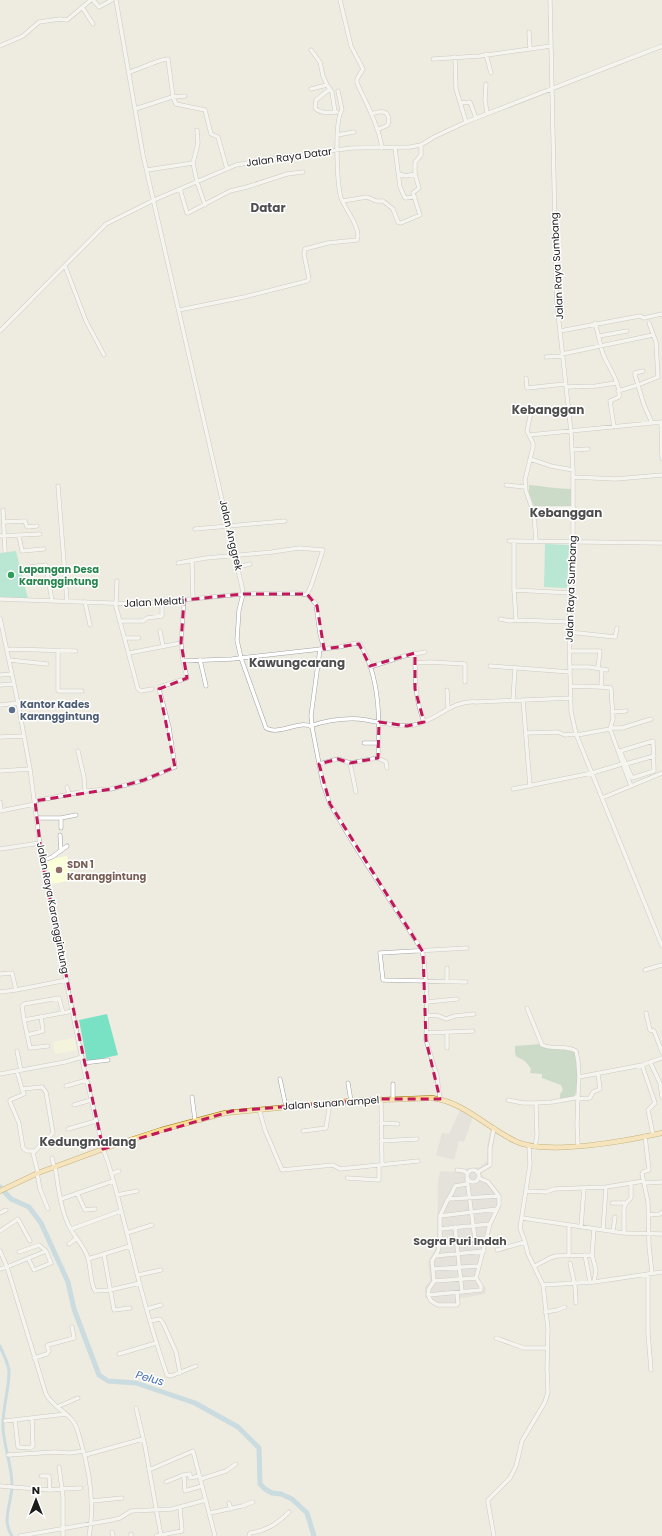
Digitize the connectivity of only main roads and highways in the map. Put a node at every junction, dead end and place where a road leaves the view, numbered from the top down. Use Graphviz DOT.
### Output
graph roads {
  1 [pos="662,1133"];
  2 [pos="0,1192"];
  1 -- 2 [label="main road, Jalan sunan ampel"];
}
